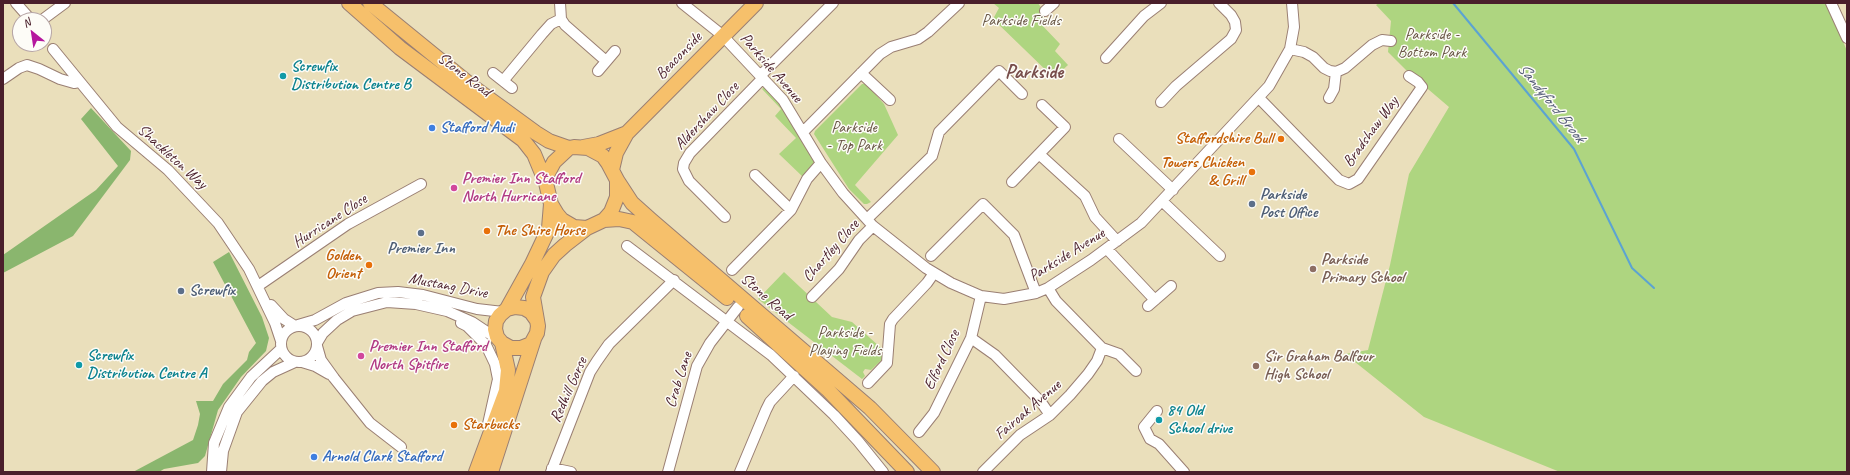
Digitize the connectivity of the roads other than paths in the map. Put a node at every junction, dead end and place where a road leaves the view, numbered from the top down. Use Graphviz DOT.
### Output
graph roads {
  1 [pos="16,3"];
  2 [pos="64,3"];
  3 [pos="349,3"];
  4 [pos="370,3"];
  5 [pos="560,3"];
  6 [pos="682,3"];
  7 [pos="756,3"];
  8 [pos="833,3"];
  9 [pos="959,3"];
  10 [pos="1054,3"];
  11 [pos="1162,3"];
  12 [pos="1219,3"];
  13 [pos="1293,3"];
  14 [pos="1831,3"];
  15 [pos="1045,11"];
  16 [pos="23,12"];
  17 [pos="52,12"];
  18 [pos="561,18"];
  19 [pos="722,35"];
  20 [pos="1847,38"];
  21 [pos="1390,41"];
  22 [pos="53,49"];
  23 [pos="1290,49"];
  24 [pos="614,50"];
  25 [pos="1106,58"];
  26 [pos="606,61"];
  27 [pos="598,71"];
  28 [pos="1336,72"];
  29 [pos="493,73"];
  30 [pos="861,73"];
  31 [pos="762,76"];
  32 [pos="1409,76"];
  33 [pos="3,79"];
  34 [pos="503,81"];
  35 [pos="79,82"];
  36 [pos="512,88"];
  37 [pos="1022,94"];
  38 [pos="1259,98"];
  39 [pos="1328,98"];
  40 [pos="890,100"];
  41 [pos="1161,102"];
  42 [pos="1042,105"];
  43 [pos="803,132"];
  44 [pos="627,133"];
  45 [pos="1119,139"];
  46 [pos="576,147"];
  47 [pos="1039,154"];
  48 [pos="821,163"];
  49 [pos="615,175"];
  50 [pos="755,175"];
  51 [pos="1012,182"];
  52 [pos="421,184"];
  53 [pos="546,184"];
  54 [pos="1173,190"];
  55 [pos="1162,202"];
  56 [pos="552,204"];
  57 [pos="791,210"];
  58 [pos="724,212"];
  59 [pos="604,220"];
  60 [pos="870,222"];
  61 [pos="587,228"];
  62 [pos="1117,241"];
  63 [pos="627,246"];
  64 [pos="1107,249"];
  65 [pos="931,256"];
  66 [pos="1220,256"];
  67 [pos="732,270"];
  68 [pos="934,273"];
  69 [pos="674,280"];
  70 [pos="1171,286"];
  71 [pos="1048,288"];
  72 [pos="260,290"];
  73 [pos="1036,293"];
  74 [pos="980,296"];
  75 [pos="812,297"];
  76 [pos="738,307"];
  77 [pos="434,309"];
  78 [pos="505,310"];
  79 [pos="536,319"];
  80 [pos="726,322"];
  81 [pos="297,326"];
  82 [pos="971,338"];
  83 [pos="534,339"];
  84 [pos="500,341"];
  85 [pos="281,345"];
  86 [pos="317,345"];
  87 [pos="1102,348"];
  88 [pos="299,362"];
  89 [pos="1136,371"];
  90 [pos="794,376"];
  91 [pos="334,378"];
  92 [pos="868,383"];
  93 [pos="1157,411"];
  94 [pos="1050,415"];
  95 [pos="919,432"];
  96 [pos="401,447"];
  97 [pos="478,468"];
  98 [pos="551,470"];
  99 [pos="930,471"];
  100 [pos="212,472"];
  101 [pos="221,472"];
  102 [pos="491,472"];
  103 [pos="571,472"];
  104 [pos="668,472"];
  105 [pos="740,472"];
  106 [pos="883,472"];
  107 [pos="907,472"];
  108 [pos="983,472"];
  109 [pos="1184,472"];
  1 -- 16 [label="street"];
  2 -- 17 [label="street"];
  3 -- 53 [label="highway, Stone Road"];
  4 -- 46 [label="highway, Stone Road"];
  5 -- 18 [label="street"];
  6 -- 19 [label="street, Parkside Avenue"];
  7 -- 19 [label="highway, Beaconside"];
  8 -- 31 [label="street"];
  9 -- 30 [label="street"];
  10 -- 15 [label="street"];
  11 -- 25 [label="street"];
  12 -- 41 [label="street"];
  13 -- 23 [label="street, Parkside Avenue"];
  14 -- 20 [label="street"];
  18 -- 26 [label="street"];
  18 -- 34 [label="street"];
  19 -- 31 [label="street, Parkside Avenue"];
  19 -- 44 [label="highway, Beaconside"];
  21 -- 28 [label="street"];
  22 -- 35 [label="street, Shackleton Way"];
  23 -- 28 [label="street"];
  23 -- 38 [label="street, Parkside Avenue"];
  24 -- 26 [label="street"];
  26 -- 27 [label="street"];
  28 -- 39 [label="street"];
  29 -- 34 [label="street"];
  30 -- 40 [label="street"];
  30 -- 43 [label="street"];
  31 -- 43 [label="street, Parkside Avenue"];
  31 -- 58 [label="street, Aldershaw Close"];
  32 -- 38 [label="street, Bradshaw Way"];
  33 -- 35 [label="street"];
  34 -- 36 [label="street"];
  35 -- 72 [label="street, Shackleton Way"];
  37 -- 60 [label="street, Chartley Close"];
  38 -- 54 [label="street, Parkside Avenue"];
  42 -- 47 [label="street"];
  43 -- 48 [label="street, Parkside Avenue"];
  44 -- 46 [label="highway, Beaconside"];
  44 -- 49 [label="highway, Beaconside"];
  45 -- 54 [label="street"];
  46 -- 49 [label="highway"];
  46 -- 53 [label="highway"];
  47 -- 51 [label="street"];
  47 -- 62 [label="street"];
  48 -- 57 [label="street"];
  48 -- 60 [label="street, Parkside Avenue"];
  49 -- 59 [label="highway"];
  49 -- 99 [label="highway, Stone Road"];
  50 -- 57 [label="street"];
  52 -- 72 [label="street, Hurricane Close"];
  53 -- 56 [label="highway"];
  54 -- 55 [label="street, Parkside Avenue"];
  55 -- 62 [label="street, Parkside Avenue"];
  55 -- 66 [label="street"];
  56 -- 61 [label="highway"];
  56 -- 78 [label="highway"];
  57 -- 67 [label="street"];
  59 -- 61 [label="highway"];
  59 -- 76 [label="highway, Stone Road"];
  60 -- 68 [label="street, Parkside Avenue"];
  60 -- 75 [label="street, Chartley Close"];
  61 -- 79 [label="highway"];
  62 -- 64 [label="street, Parkside Avenue"];
  63 -- 69 [label="street"];
  64 -- 70 [label="street"];
  64 -- 71 [label="street, Parkside Avenue"];
  65 -- 73 [label="street"];
  68 -- 74 [label="street, Parkside Avenue"];
  68 -- 92 [label="street"];
  69 -- 80 [label="street"];
  69 -- 98 [label="street, Redhill Gorse"];
  71 -- 73 [label="street, Parkside Avenue"];
  71 -- 87 [label="street"];
  72 -- 81 [label="street, Shackleton Way"];
  72 -- 85 [label="street, Shackleton Way"];
  73 -- 74 [label="street, Parkside Avenue"];
  74 -- 82 [label="street, Elford Close"];
  76 -- 80 [label="street, Crab Lane"];
  76 -- 107 [label="highway, Stone Road"];
  77 -- 84 [label="street, Mustang Drive"];
  77 -- 86 [label="street, Mustang Drive"];
  77 -- 97 [label="street, Mustang Drive"];
  78 -- 79 [label="highway"];
  78 -- 81 [label="street, Mustang Drive"];
  78 -- 84 [label="highway"];
  79 -- 83 [label="highway"];
  80 -- 90 [label="street"];
  80 -- 104 [label="street, Crab Lane"];
  81 -- 85 [label="street"];
  81 -- 86 [label="street"];
  82 -- 94 [label="street"];
  82 -- 95 [label="street, Elford Close"];
  83 -- 84 [label="highway"];
  83 -- 102 [label="highway"];
  84 -- 97 [label="highway"];
  85 -- 88 [label="street"];
  85 -- 100 [label="street"];
  86 -- 88 [label="street"];
  86 -- 91 [label="street"];
  87 -- 89 [label="street"];
  87 -- 94 [label="street, Fairoak Avenue"];
  88 -- 91 [label="street"];
  88 -- 101 [label="street"];
  90 -- 105 [label="street"];
  90 -- 106 [label="street"];
  91 -- 96 [label="street"];
  93 -- 109 [label="street"];
  94 -- 108 [label="street, Fairoak Avenue"];
  98 -- 103 [label="street, Redhill Gorse"];
}
